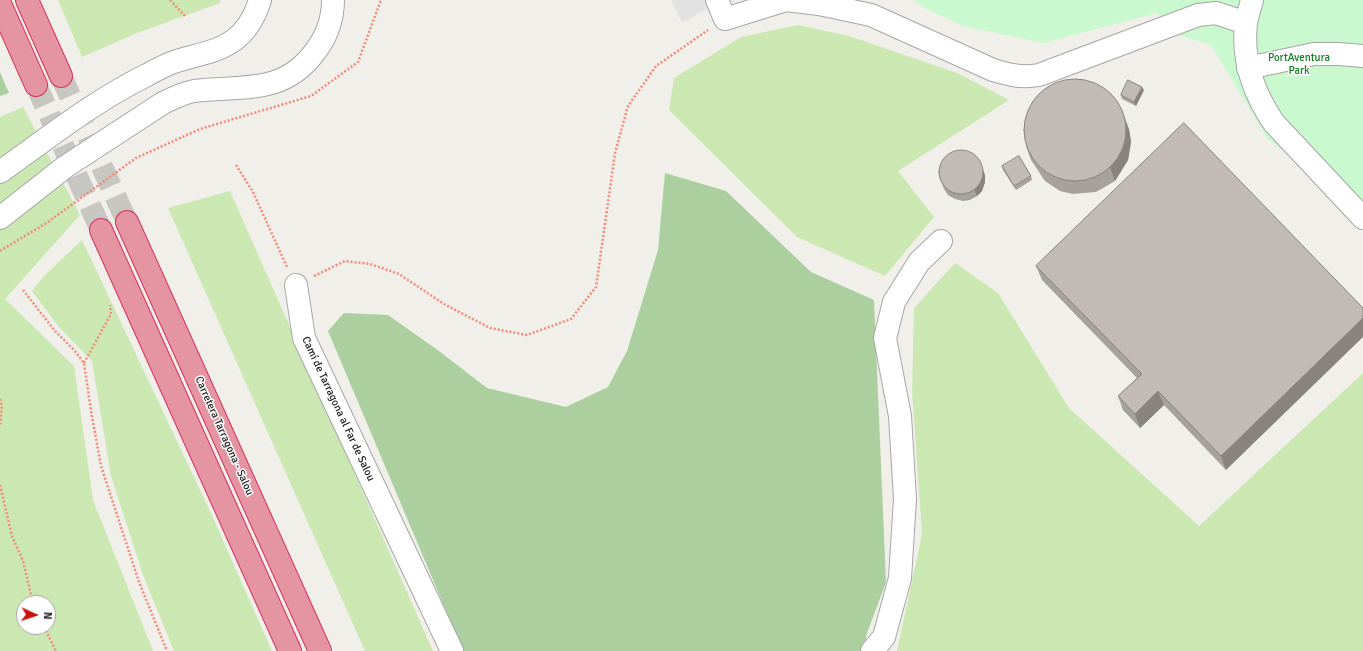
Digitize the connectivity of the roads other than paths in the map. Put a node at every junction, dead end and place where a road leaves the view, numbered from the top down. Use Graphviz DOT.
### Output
graph roads {
  1 [pos="27,0"];
  2 [pos="260,0"];
  3 [pos="333,0"];
  4 [pos="786,0"];
  5 [pos="1252,0"];
  6 [pos="0,4"];
  7 [pos="721,9"];
  8 [pos="1246,23"];
  9 [pos="1363,56"];
  10 [pos="1248,68"];
  11 [pos="61,76"];
  12 [pos="36,85"];
  13 [pos="0,172"];
  14 [pos="0,218"];
  15 [pos="1363,218"];
  16 [pos="127,222"];
  17 [pos="101,230"];
  18 [pos="941,241"];
  19 [pos="296,285"];
  20 [pos="290,651"];
  21 [pos="320,651"];
  22 [pos="452,651"];
  23 [pos="872,651"];
  1 -- 11 [label="highway"];
  2 -- 13 [label="street"];
  3 -- 14 [label="street"];
  4 -- 7 [label="street"];
  4 -- 8 [label="street"];
  5 -- 8 [label="street"];
  6 -- 12 [label="highway"];
  8 -- 10 [label="street"];
  9 -- 10 [label="street"];
  10 -- 15 [label="street"];
  16 -- 21 [label="highway, Carretera Tarragona - Salou"];
  17 -- 20 [label="highway"];
  18 -- 23 [label="street"];
  19 -- 22 [label="street, Camí de Tarragona al Far de Salou"];
}
